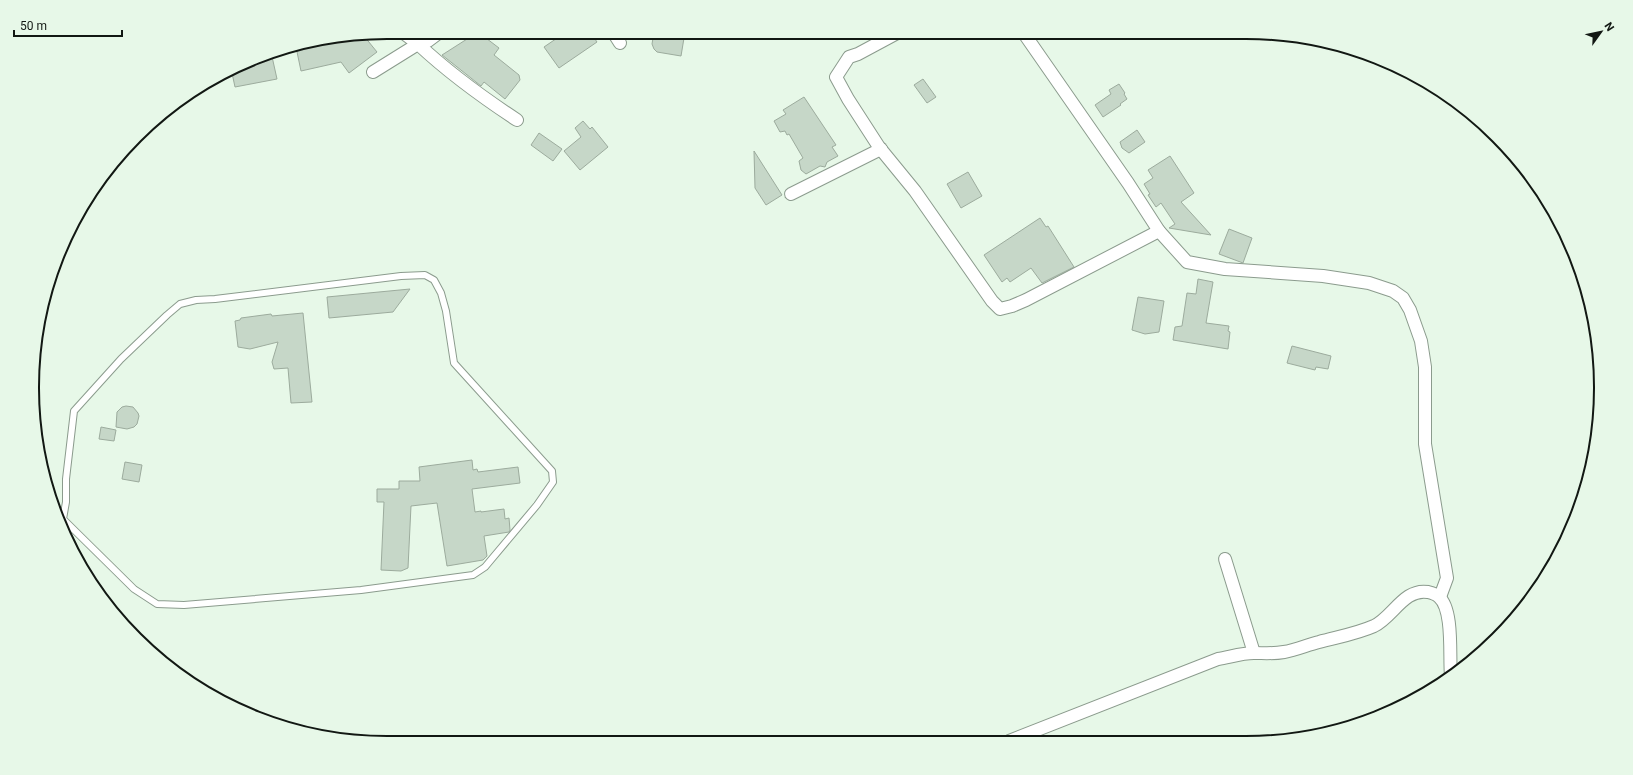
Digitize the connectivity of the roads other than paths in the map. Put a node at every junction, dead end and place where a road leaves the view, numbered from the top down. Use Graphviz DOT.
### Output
graph roads {
  1 [pos="411,39"];
  2 [pos="431,39"];
  3 [pos="617,39"];
  4 [pos="886,39"];
  5 [pos="1028,39"];
  6 [pos="620,43"];
  7 [pos="418,44"];
  8 [pos="373,72"];
  9 [pos="518,120"];
  10 [pos="881,150"];
  11 [pos="791,194"];
  12 [pos="1159,230"];
  13 [pos="63,515"];
  14 [pos="68,526"];
  15 [pos="1225,559"];
  16 [pos="1440,597"];
  17 [pos="1254,653"];
  18 [pos="1451,669"];
  19 [pos="1022,736"];
  1 -- 7 [label="street"];
  2 -- 7 [label="street"];
  3 -- 6 [label="street"];
  4 -- 10 [label="street"];
  5 -- 12 [label="street"];
  7 -- 8 [label="street"];
  7 -- 9 [label="street"];
  10 -- 11 [label="street"];
  10 -- 12 [label="street"];
  12 -- 16 [label="street"];
  13 -- 14 [label="lane"];
  15 -- 17 [label="street"];
  16 -- 17 [label="street"];
  16 -- 18 [label="street"];
  17 -- 19 [label="street"];
}
